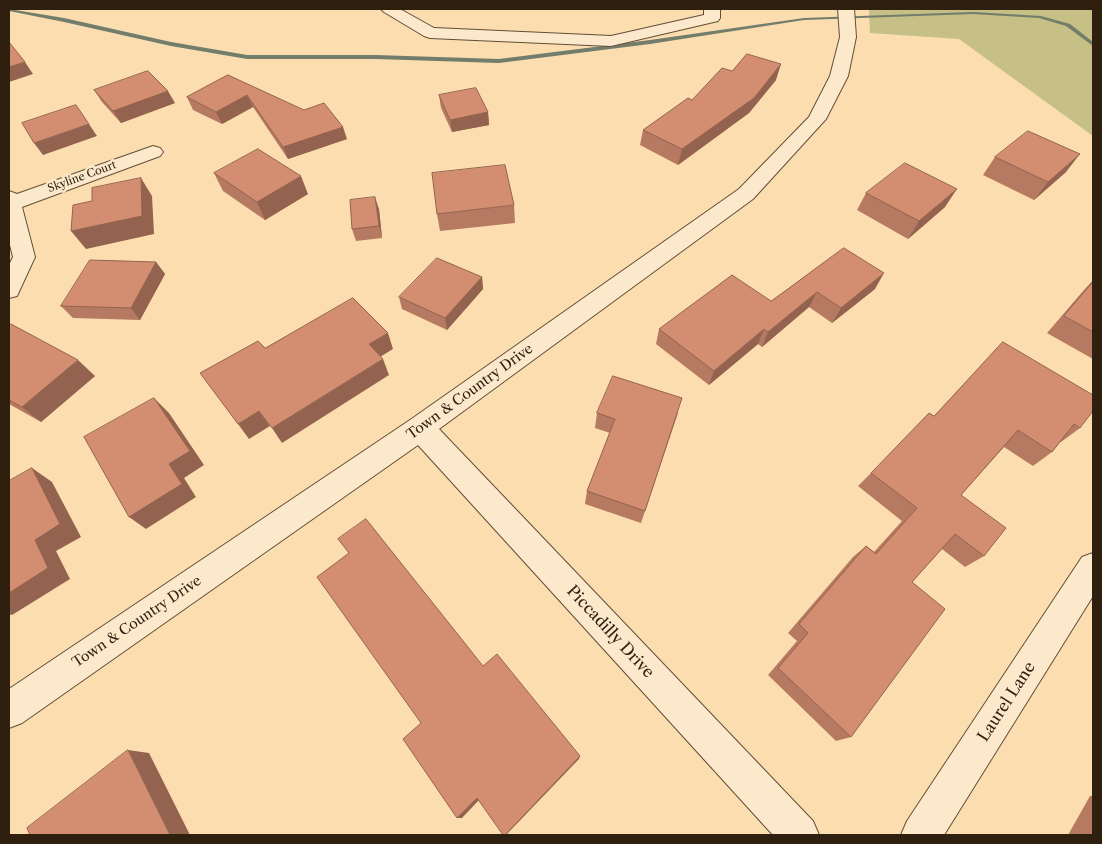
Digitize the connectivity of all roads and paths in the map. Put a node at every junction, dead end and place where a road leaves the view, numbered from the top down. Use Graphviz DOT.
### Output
graph roads {
  1 [pos="389,9"];
  2 [pos="712,9"];
  3 [pos="846,9"];
  4 [pos="153,152"];
  5 [pos="10,200"];
  6 [pos="9,290"];
  7 [pos="420,428"];
  8 [pos="1093,568"];
  9 [pos="9,710"];
  10 [pos="799,835"];
  11 [pos="921,835"];
  1 -- 2 [label="street"];
  3 -- 7 [label="street, Town & Country Drive"];
  4 -- 5 [label="street, Skyline Court"];
  5 -- 6 [label="street"];
  7 -- 9 [label="street, Town & Country Drive"];
  7 -- 10 [label="street, Piccadilly Drive"];
  8 -- 11 [label="street, Laurel Lane"];
}
